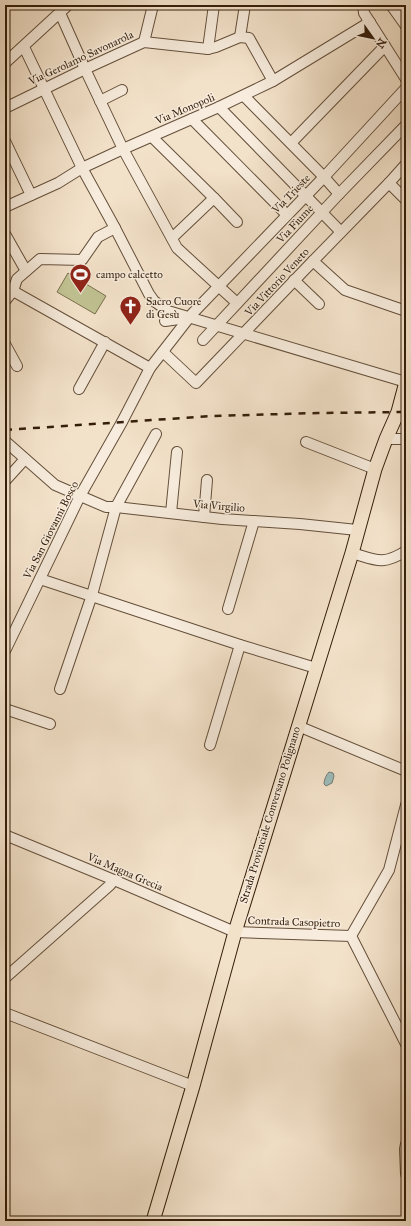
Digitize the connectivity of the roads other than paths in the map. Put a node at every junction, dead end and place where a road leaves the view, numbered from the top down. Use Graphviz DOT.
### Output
graph roads {
  1 [pos="68,5"];
  2 [pos="153,5"];
  3 [pos="214,5"];
  4 [pos="245,5"];
  5 [pos="363,5"];
  6 [pos="391,5"];
  7 [pos="60,13"];
  8 [pos="370,22"];
  9 [pos="406,24"];
  10 [pos="240,37"];
  11 [pos="144,42"];
  12 [pos="24,46"];
  13 [pos="385,46"];
  14 [pos="208,49"];
  15 [pos="5,63"];
  16 [pos="85,69"];
  17 [pos="406,79"];
  18 [pos="273,82"];
  19 [pos="406,88"];
  20 [pos="44,89"];
  21 [pos="122,90"];
  22 [pos="244,96"];
  23 [pos="100,101"];
  24 [pos="219,107"];
  25 [pos="5,108"];
  26 [pos="192,119"];
  27 [pos="406,125"];
  28 [pos="152,137"];
  29 [pos="5,142"];
  30 [pos="291,143"];
  31 [pos="123,149"];
  32 [pos="406,164"];
  33 [pos="82,168"];
  34 [pos="324,177"];
  35 [pos="389,183"];
  36 [pos="339,194"];
  37 [pos="31,195"];
  38 [pos="305,196"];
  39 [pos="214,198"];
  40 [pos="406,200"];
  41 [pos="5,207"];
  42 [pos="322,212"];
  43 [pos="287,216"];
  44 [pos="237,222"];
  45 [pos="115,228"];
  46 [pos="341,232"];
  47 [pos="5,234"];
  48 [pos="172,238"];
  49 [pos="313,261"];
  50 [pos="26,271"];
  51 [pos="294,280"];
  52 [pos="219,286"];
  53 [pos="13,291"];
  54 [pos="5,301"];
  55 [pos="237,303"];
  56 [pos="320,304"];
  57 [pos="406,311"];
  58 [pos="191,316"];
  59 [pos="165,321"];
  60 [pos="217,325"];
  61 [pos="244,333"];
  62 [pos="203,340"];
  63 [pos="105,342"];
  64 [pos="5,344"];
  65 [pos="163,352"];
  66 [pos="17,366"];
  67 [pos="150,368"];
  68 [pos="406,382"];
  69 [pos="79,389"];
  70 [pos="156,434"];
  71 [pos="386,438"];
  72 [pos="406,439"];
  73 [pos="5,441"];
  74 [pos="306,442"];
  75 [pos="177,452"];
  76 [pos="25,459"];
  77 [pos="375,469"];
  78 [pos="207,480"];
  79 [pos="5,481"];
  80 [pos="80,496"];
  81 [pos="116,507"];
  82 [pos="171,513"];
  83 [pos="204,517"];
  84 [pos="254,521"];
  85 [pos="357,530"];
  86 [pos="406,551"];
  87 [pos="352,553"];
  88 [pos="40,579"];
  89 [pos="92,595"];
  90 [pos="228,609"];
  91 [pos="240,645"];
  92 [pos="6,647"];
  93 [pos="316,668"];
  94 [pos="60,689"];
  95 [pos="5,709"];
  96 [pos="50,724"];
  97 [pos="298,726"];
  98 [pos="210,745"];
  99 [pos="406,771"];
  100 [pos="406,805"];
  101 [pos="5,835"];
  102 [pos="114,880"];
  103 [pos="235,932"];
  104 [pos="351,936"];
  105 [pos="5,978"];
  106 [pos="5,1013"];
  107 [pos="406,1044"];
  108 [pos="193,1086"];
  109 [pos="406,1144"];
  110 [pos="406,1174"];
  111 [pos="153,1221"];
  1 -- 7 [label="street"];
  2 -- 11 [label="street"];
  3 -- 14 [label="street"];
  4 -- 10 [label="street"];
  5 -- 8 [label="street"];
  6 -- 9 [label="street"];
  7 -- 12 [label="street"];
  7 -- 16 [label="street"];
  8 -- 13 [label="street"];
  8 -- 18 [label="street, Via Monopoli"];
  10 -- 14 [label="street, Via Gerolamo Savonarola"];
  10 -- 18 [label="street"];
  11 -- 14 [label="street, Via Gerolamo Savonarola"];
  11 -- 16 [label="street, Via Gerolamo Savonarola"];
  12 -- 15 [label="street"];
  12 -- 20 [label="street"];
  13 -- 17 [label="street"];
  13 -- 30 [label="street"];
  16 -- 20 [label="street, Via Gerolamo Savonarola"];
  16 -- 23 [label="street"];
  18 -- 22 [label="street, Via Monopoli"];
  19 -- 34 [label="street, Via Trieste"];
  20 -- 25 [label="street, Via Gerolamo Savonarola"];
  20 -- 33 [label="street"];
  21 -- 23 [label="street"];
  22 -- 24 [label="street, Via Monopoli"];
  22 -- 30 [label="street"];
  23 -- 31 [label="street"];
  24 -- 26 [label="street, Via Monopoli"];
  24 -- 38 [label="street"];
  26 -- 28 [label="street, Via Monopoli"];
  26 -- 43 [label="street"];
  27 -- 36 [label="street, Via Fiume"];
  28 -- 31 [label="street, Via Monopoli"];
  28 -- 39 [label="street"];
  29 -- 37 [label="street"];
  30 -- 34 [label="street"];
  31 -- 33 [label="street, Via Monopoli"];
  31 -- 48 [label="street"];
  32 -- 35 [label="street, Via Vittorio Veneto"];
  33 -- 37 [label="street, Via Monopoli"];
  33 -- 45 [label="street"];
  34 -- 36 [label="street"];
  34 -- 38 [label="street, Via Trieste"];
  35 -- 40 [label="street"];
  35 -- 46 [label="street, Via Vittorio Veneto"];
  36 -- 42 [label="street, Via Fiume"];
  37 -- 41 [label="street, Via Monopoli"];
  38 -- 42 [label="street"];
  38 -- 43 [label="street, Via Trieste"];
  39 -- 44 [label="street"];
  39 -- 48 [label="street"];
  42 -- 46 [label="street"];
  42 -- 55 [label="street, Via Fiume"];
  43 -- 52 [label="street, Via Trieste"];
  45 -- 50 [label="street"];
  45 -- 58 [label="street"];
  46 -- 49 [label="street, Via Vittorio Veneto"];
  47 -- 50 [label="street"];
  48 -- 52 [label="street"];
  49 -- 51 [label="street, Via Vittorio Veneto"];
  49 -- 57 [label="street"];
  50 -- 53 [label="street"];
  51 -- 56 [label="street"];
  51 -- 61 [label="street, Via Vittorio Veneto"];
  52 -- 55 [label="street"];
  52 -- 58 [label="street, Via Trieste"];
  53 -- 54 [label="street"];
  53 -- 63 [label="street"];
  55 -- 60 [label="street, Via Fiume"];
  58 -- 59 [label="street"];
  58 -- 60 [label="street"];
  58 -- 65 [label="street, Via Trieste"];
  60 -- 61 [label="street"];
  60 -- 62 [label="street, Via Fiume"];
  61 -- 65 [label="street, Via Vittorio Veneto"];
  61 -- 68 [label="street"];
  63 -- 67 [label="street"];
  63 -- 69 [label="street"];
  64 -- 66 [label="street"];
  65 -- 67 [label="street, Via Trieste"];
  67 -- 80 [label="street, Via San Giovanni Bosco"];
  68 -- 71 [label="main road, Strada Provinciale Conversano Polignano"];
  70 -- 81 [label="street"];
  71 -- 72 [label="street"];
  71 -- 77 [label="main road, Strada Provinciale Conversano Polignano"];
  73 -- 76 [label="street, Via Virgilio"];
  74 -- 77 [label="street"];
  75 -- 82 [label="street"];
  76 -- 79 [label="street"];
  76 -- 80 [label="street, Via Virgilio"];
  77 -- 85 [label="main road, Strada Provinciale Conversano Polignano"];
  78 -- 83 [label="street"];
  80 -- 81 [label="street, Via Virgilio"];
  80 -- 88 [label="street, Via San Giovanni Bosco"];
  81 -- 82 [label="street, Via Virgilio"];
  81 -- 89 [label="street"];
  82 -- 83 [label="street, Via Virgilio"];
  83 -- 84 [label="street, Via Virgilio"];
  84 -- 85 [label="street, Via Virgilio"];
  84 -- 90 [label="street"];
  85 -- 87 [label="main road, Strada Provinciale Conversano Polignano"];
  86 -- 87 [label="street"];
  87 -- 93 [label="main road, Strada Provinciale Conversano Polignano"];
  88 -- 89 [label="street"];
  88 -- 92 [label="street, Via San Giovanni Bosco"];
  89 -- 91 [label="street"];
  89 -- 94 [label="street"];
  91 -- 93 [label="street"];
  91 -- 98 [label="street"];
  93 -- 97 [label="main road, Strada Provinciale Conversano Polignano"];
  95 -- 96 [label="street"];
  97 -- 99 [label="street"];
  97 -- 103 [label="main road, Strada Provinciale Conversano Polignano"];
  100 -- 104 [label="street"];
  101 -- 102 [label="street, Via Magna Grecia"];
  102 -- 103 [label="street, Via Magna Grecia"];
  102 -- 105 [label="street"];
  103 -- 104 [label="street, Contrada Casopietro"];
  103 -- 108 [label="main road, Strada Provinciale Conversano Polignano"];
  104 -- 107 [label="street, Contrada Casopietro"];
  106 -- 108 [label="street"];
  108 -- 111 [label="main road, Strada Provinciale Conversano Polignano"];
  109 -- 110 [label="street"];
}
